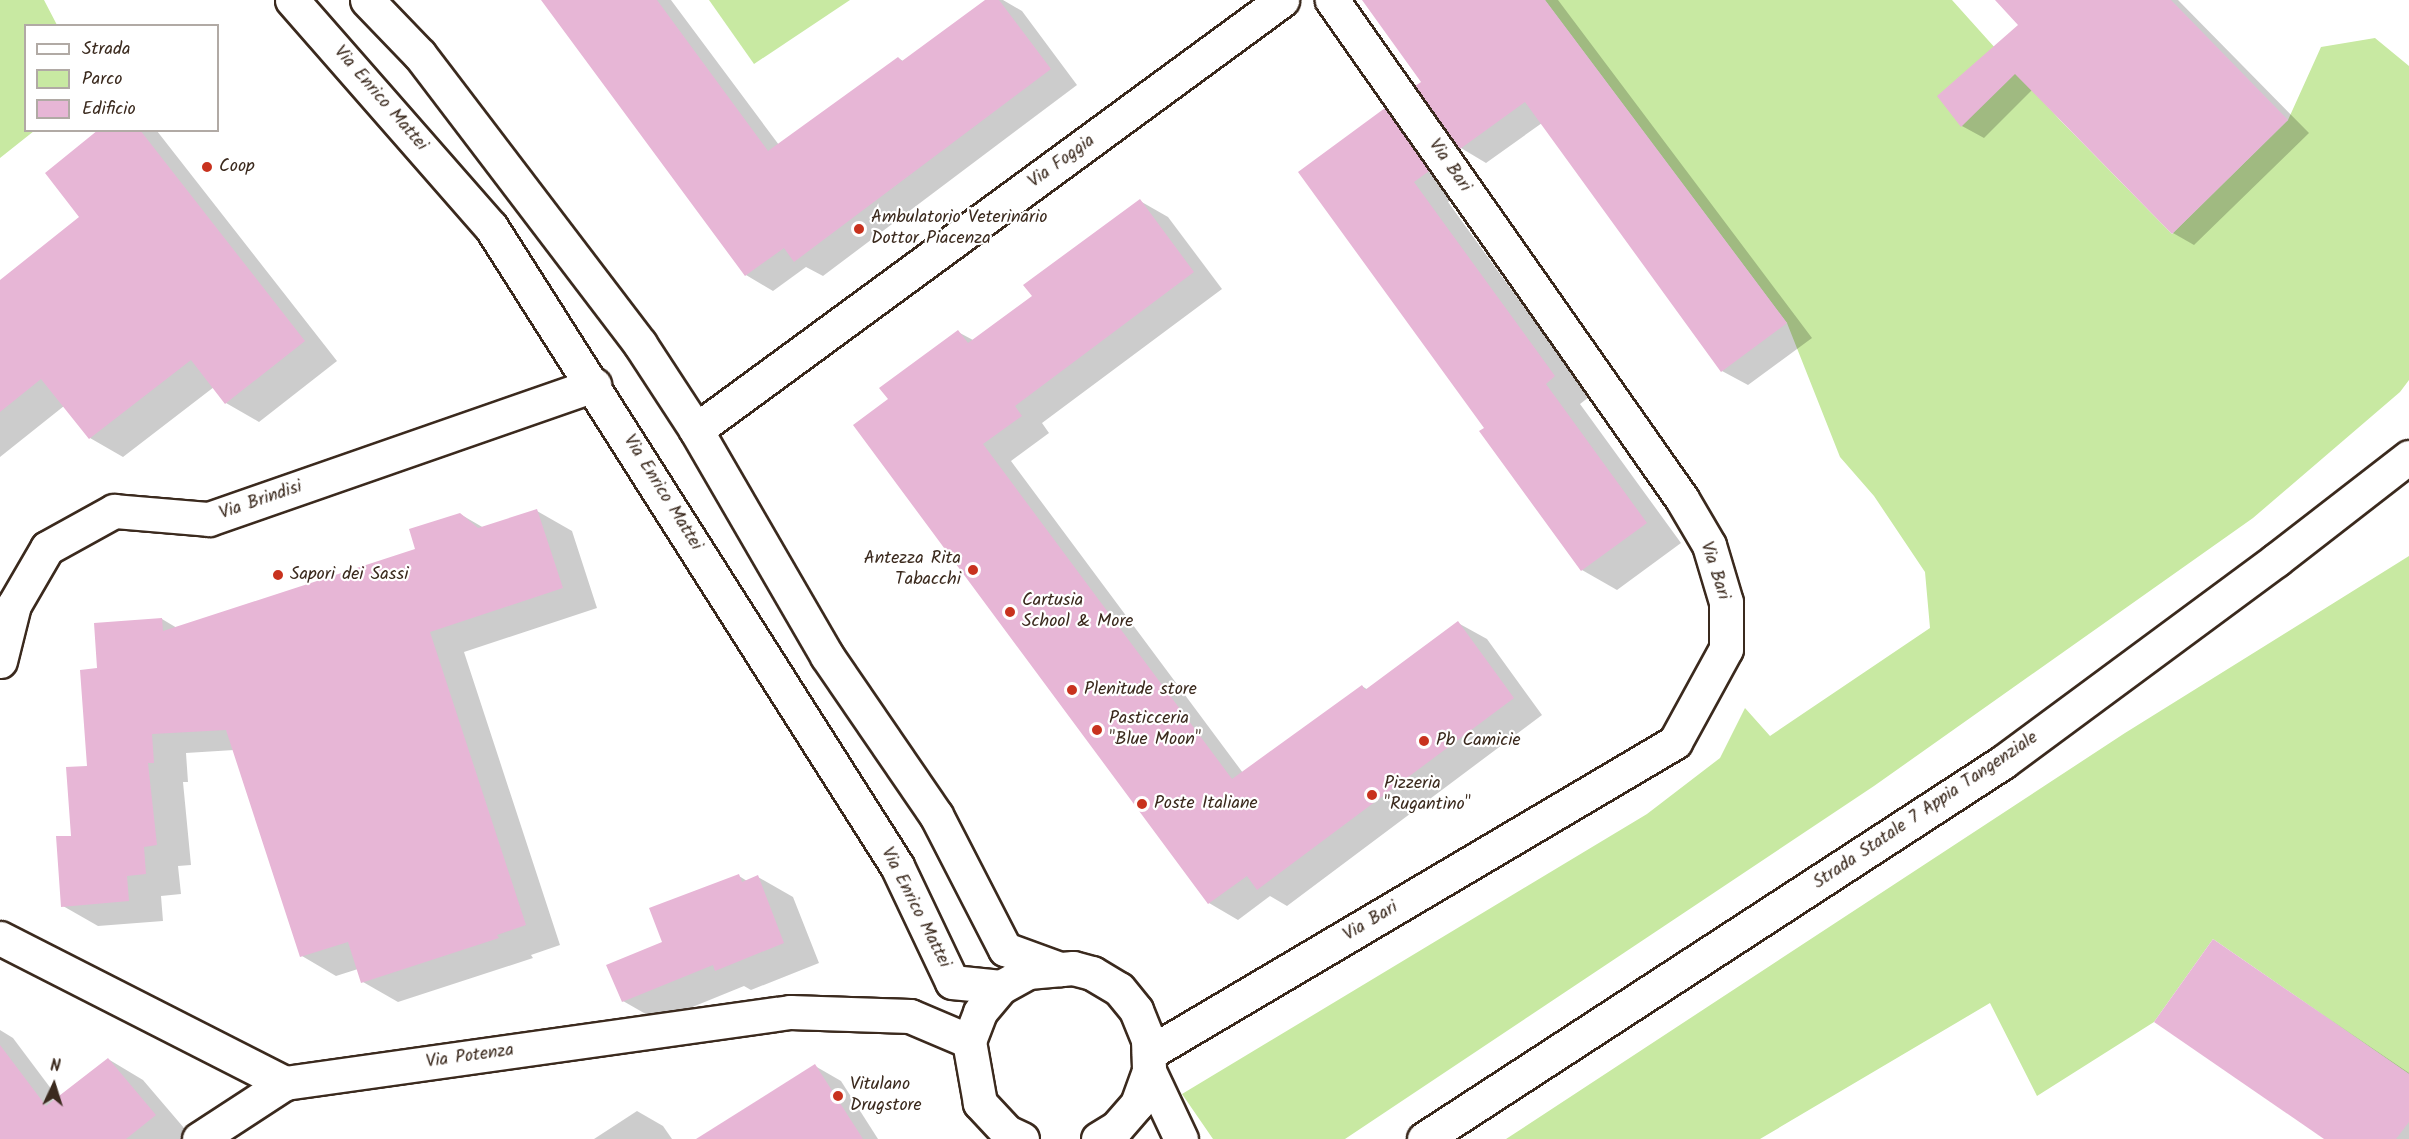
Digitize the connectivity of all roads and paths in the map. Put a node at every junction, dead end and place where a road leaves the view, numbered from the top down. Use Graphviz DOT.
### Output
graph roads {
  1 [pos="292,0"];
  2 [pos="367,0"];
  3 [pos="1282,0"];
  4 [pos="1332,0"];
  5 [pos="594,385"];
  6 [pos="696,430"];
  7 [pos="2409,457"];
  8 [pos="0,662"];
  9 [pos="0,938"];
  10 [pos="1060,969"];
  11 [pos="1001,987"];
  12 [pos="969,1041"];
  13 [pos="1149,1062"];
  14 [pos="285,1083"];
  15 [pos="1008,1137"];
  16 [pos="200,1139"];
  17 [pos="1098,1139"];
  18 [pos="1181,1139"];
  19 [pos="1424,1139"];
  1 -- 5 [label="main road, Via Enrico Mattei"];
  2 -- 6 [label="main road"];
  3 -- 6 [label="main road, Via Foggia"];
  4 -- 13 [label="main road, Via Bari"];
  5 -- 8 [label="main road, Via Brindisi"];
  5 -- 11 [label="main road, Via Enrico Mattei"];
  6 -- 10 [label="main road"];
  7 -- 19 [label="main road, Strada Statale 7 Appia Tangenziale"];
  9 -- 14 [label="main road"];
  10 -- 11 [label="main road"];
  10 -- 13 [label="main road"];
  11 -- 12 [label="main road"];
  12 -- 14 [label="main road, Via Potenza"];
  12 -- 15 [label="main road"];
  13 -- 17 [label="main road"];
  13 -- 18 [label="main road"];
  14 -- 16 [label="main road"];
}
